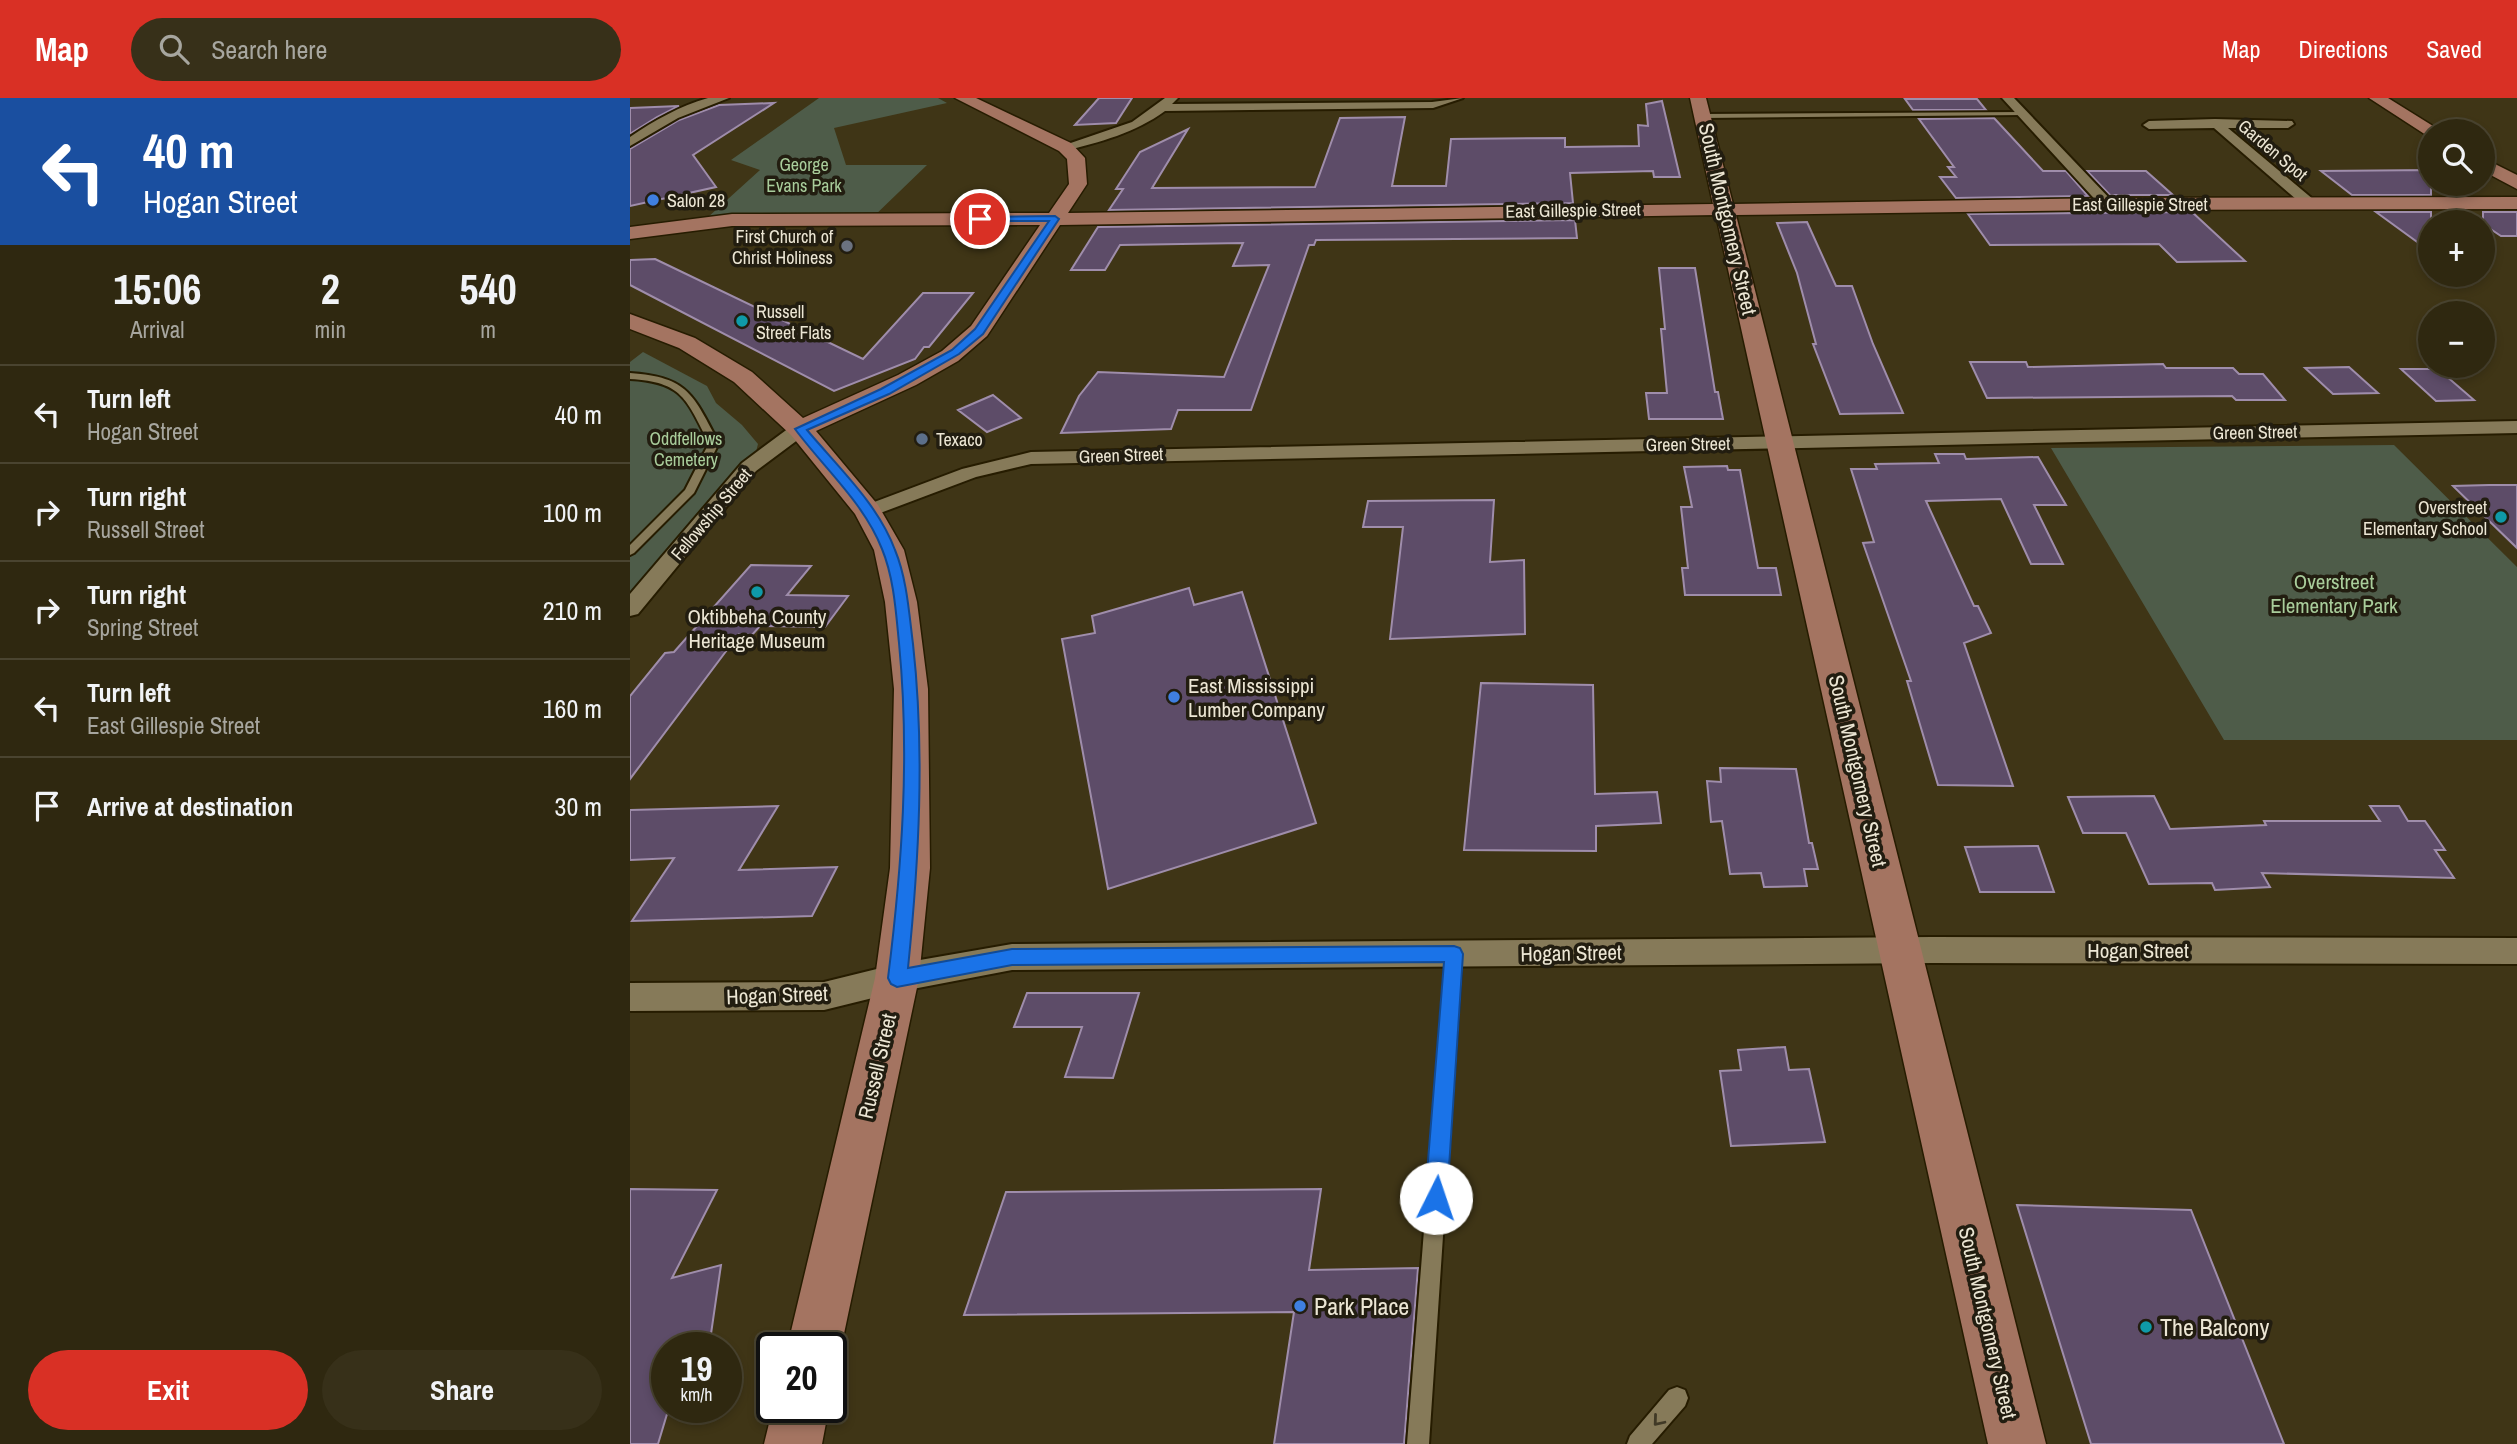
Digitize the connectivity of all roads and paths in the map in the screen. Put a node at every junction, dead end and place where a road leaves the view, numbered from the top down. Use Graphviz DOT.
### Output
graph roads {
  1 [pos="723,98"];
  2 [pos="963,98"];
  3 [pos="1172,98"];
  4 [pos="1457,98"];
  5 [pos="2008,98"];
  6 [pos="2377,98"];
  7 [pos="1701,107"];
  8 [pos="1163,108"];
  9 [pos="2022,114"];
  10 [pos="2215,123"];
  11 [pos="2418,123"];
  12 [pos="2150,124"];
  13 [pos="2288,124"];
  14 [pos="630,142"];
  15 [pos="1065,147"];
  16 [pos="2495,170"];
  17 [pos="2517,183"];
  18 [pos="2309,203"];
  19 [pos="2517,203"];
  20 [pos="2107,204"];
  21 [pos="1724,208"];
  22 [pos="1055,219"];
  23 [pos="630,233"];
  24 [pos="630,321"];
  25 [pos="630,376"];
  26 [pos="2517,427"];
  27 [pos="800,429"];
  28 [pos="1781,442"];
  29 [pos="868,511"];
  30 [pos="630,551"];
  31 [pos="630,609"];
  32 [pos="1900,950"];
  33 [pos="2517,951"];
  34 [pos="1454,954"];
  35 [pos="897,978"];
  36 [pos="630,997"];
  37 [pos="818,1332"];
  38 [pos="1678,1398"];
  39 [pos="798,1423"];
  40 [pos="793,1444"];
  41 [pos="1418,1444"];
  42 [pos="1638,1444"];
  43 [pos="2017,1444"];
  1 -- 14 [label="street"];
  2 -- 15 [label="street"];
  3 -- 8 [label="street"];
  4 -- 8 [label="street"];
  5 -- 9 [label="street"];
  6 -- 11 [label="street"];
  7 -- 9 [label="lane"];
  7 -- 21 [label="street, South Montgomery Street"];
  8 -- 15 [label="street"];
  9 -- 20 [label="street"];
  10 -- 12 [label="street, Garden Spot"];
  10 -- 13 [label="street, Garden Spot"];
  10 -- 18 [label="street, Garden Spot"];
  15 -- 22 [label="street"];
  16 -- 17 [label="street"];
  18 -- 19 [label="street, East Gillespie Street"];
  18 -- 20 [label="street, East Gillespie Street"];
  20 -- 21 [label="street, East Gillespie Street"];
  21 -- 22 [label="street, East Gillespie Street"];
  21 -- 28 [label="street, South Montgomery Street"];
  22 -- 23 [label="street, East Gillespie Street"];
  22 -- 27 [label="street"];
  24 -- 27 [label="street, Russell Street"];
  25 -- 30 [label="lane"];
  26 -- 28 [label="street, Green Street"];
  27 -- 29 [label="street, Russell Street"];
  27 -- 31 [label="street, Fellowship Street"];
  28 -- 29 [label="street, Green Street"];
  28 -- 32 [label="street, South Montgomery Street"];
  29 -- 35 [label="street, Russell Street"];
  32 -- 33 [label="street, Hogan Street"];
  32 -- 34 [label="street, Hogan Street"];
  32 -- 43 [label="street, South Montgomery Street"];
  34 -- 35 [label="street, Hogan Street"];
  34 -- 41 [label="lane"];
  35 -- 36 [label="street, Hogan Street"];
  35 -- 37 [label="street, Russell Street"];
  38 -- 42 [label="lane, one-way"];
  39 -- 40 [label="street"];
}
